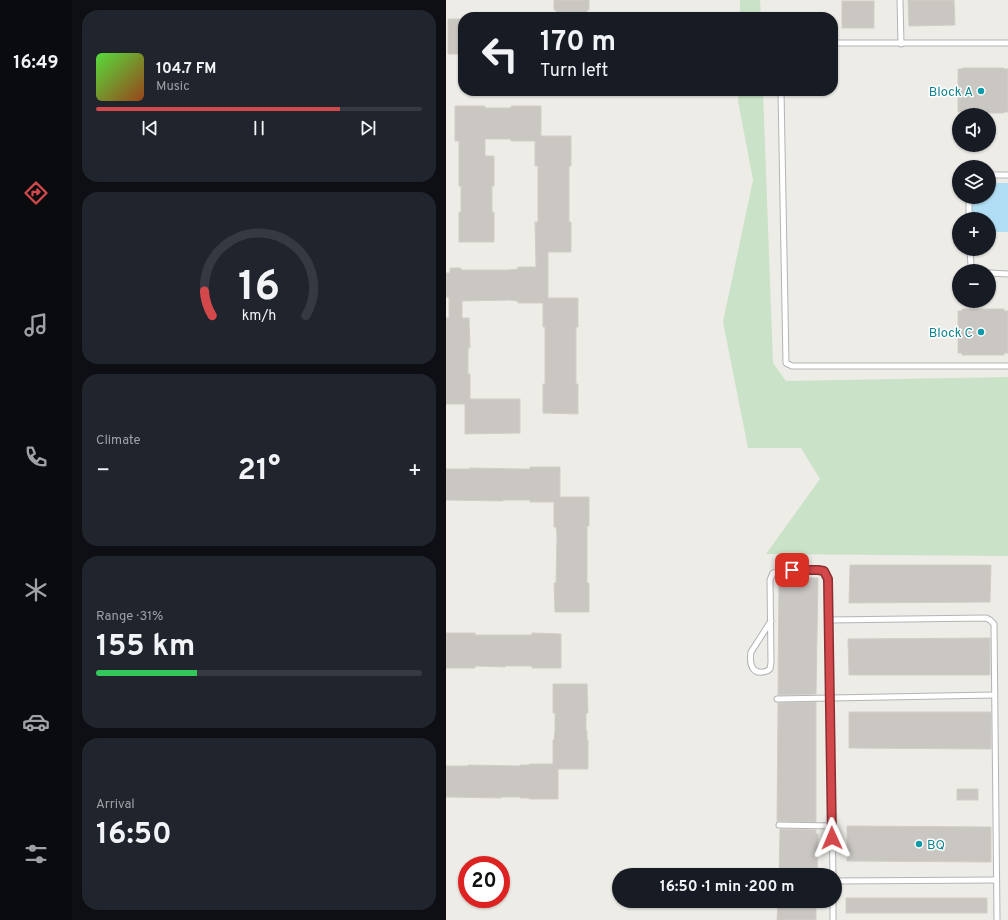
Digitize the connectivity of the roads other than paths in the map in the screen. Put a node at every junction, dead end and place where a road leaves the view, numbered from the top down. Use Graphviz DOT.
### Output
graph roads {
  1 [pos="900,0"];
  2 [pos="838,43"];
  3 [pos="1008,43"];
  4 [pos="901,44"];
  5 [pos="781,96"];
  6 [pos="996,175"];
  7 [pos="1008,175"];
  8 [pos="996,273"];
  9 [pos="1008,274"];
  10 [pos="1008,366"];
  11 [pos="829,620"];
  12 [pos="771,621"];
  13 [pos="994,695"];
  14 [pos="830,698"];
  15 [pos="777,699"];
  16 [pos="779,825"];
  17 [pos="832,826"];
  18 [pos="833,868"];
  19 [pos="996,880"];
  20 [pos="842,881"];
  21 [pos="833,908"];
  22 [pos="833,920"];
  23 [pos="997,920"];
  1 -- 4 [label="lane"];
  2 -- 4 [label="lane"];
  3 -- 4 [label="lane"];
  5 -- 10 [label="lane"];
  6 -- 7 [label="lane"];
  8 -- 9 [label="lane"];
  11 -- 12 [label="lane"];
  11 -- 13 [label="lane"];
  11 -- 14 [label="lane"];
  12 -- 12 [label="lane"];
  13 -- 14 [label="lane"];
  13 -- 19 [label="lane"];
  14 -- 15 [label="lane"];
  14 -- 17 [label="lane"];
  16 -- 17 [label="lane"];
  17 -- 18 [label="lane"];
  19 -- 20 [label="lane"];
  19 -- 23 [label="lane"];
  21 -- 22 [label="lane"];
}
